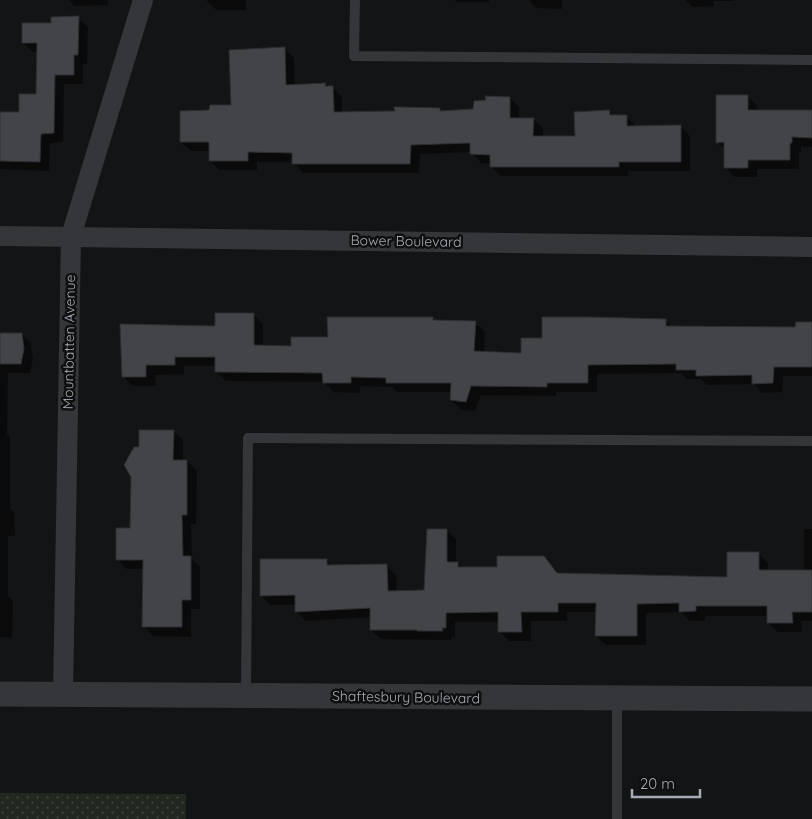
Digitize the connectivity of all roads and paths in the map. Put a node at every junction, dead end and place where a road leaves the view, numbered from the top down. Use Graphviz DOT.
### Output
graph roads {
  1 [pos="143,0"];
  2 [pos="355,0"];
  3 [pos="812,60"];
  4 [pos="0,236"];
  5 [pos="71,236"];
  6 [pos="812,247"];
  7 [pos="812,441"];
  8 [pos="0,694"];
  9 [pos="63,694"];
  10 [pos="246,695"];
  11 [pos="616,699"];
  12 [pos="812,699"];
  13 [pos="617,819"];
  1 -- 5 [label="street, Mountbatten Avenue"];
  2 -- 3 [label="lane"];
  4 -- 5 [label="street, Bower Boulevard"];
  5 -- 6 [label="street, Bower Boulevard"];
  5 -- 9 [label="street, Mountbatten Avenue"];
  7 -- 10 [label="lane"];
  8 -- 9 [label="street, Shaftesbury Boulevard"];
  9 -- 10 [label="street, Shaftesbury Boulevard"];
  10 -- 11 [label="street, Shaftesbury Boulevard"];
  11 -- 12 [label="street, Shaftesbury Boulevard"];
  11 -- 13 [label="lane"];
}
